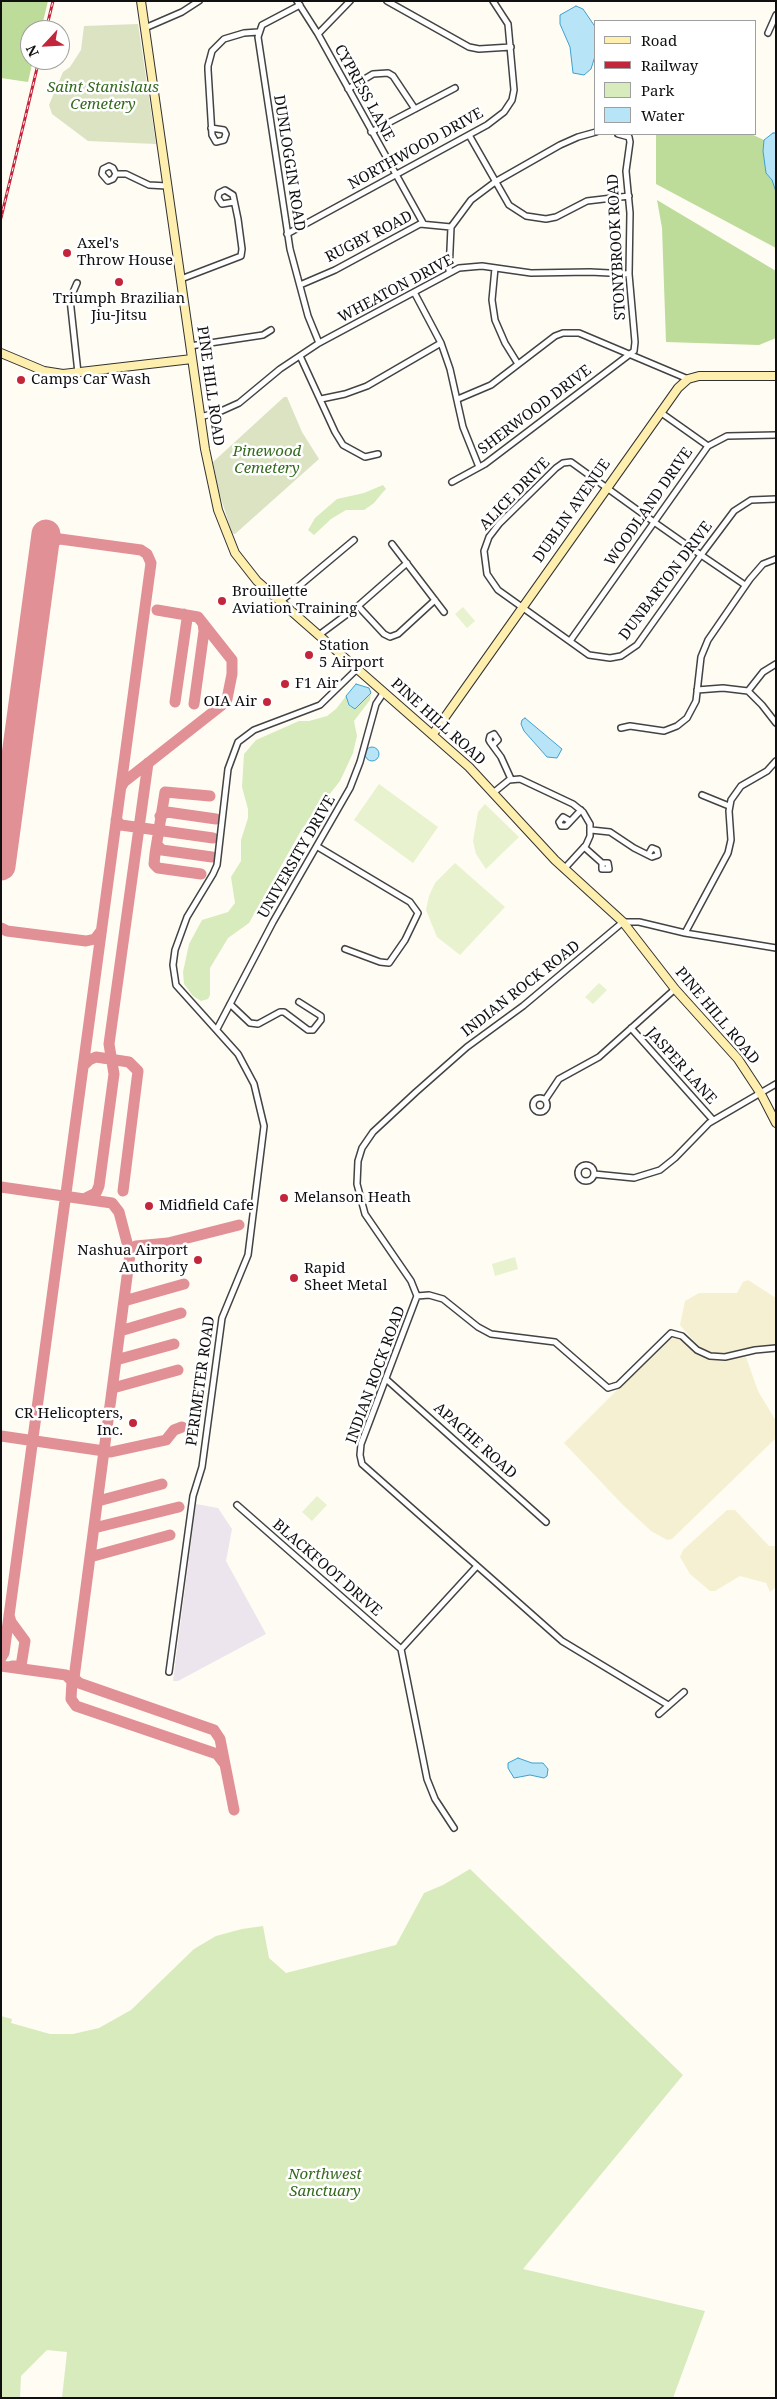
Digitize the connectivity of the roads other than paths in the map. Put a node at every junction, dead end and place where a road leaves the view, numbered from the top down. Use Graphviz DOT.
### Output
graph roads {
  1 [pos="141,1"];
  2 [pos="199,1"];
  3 [pos="350,1"];
  4 [pos="387,1"];
  5 [pos="493,1"];
  6 [pos="299,3"];
  7 [pos="776,15"];
  8 [pos="145,28"];
  9 [pos="258,32"];
  10 [pos="768,33"];
  11 [pos="318,34"];
  12 [pos="510,47"];
  13 [pos="454,88"];
  14 [pos="348,89"];
  15 [pos="415,109"];
  16 [pos="211,128"];
  17 [pos="371,132"];
  18 [pos="594,133"];
  19 [pos="469,135"];
  20 [pos="622,135"];
  21 [pos="116,174"];
  22 [pos="395,174"];
  23 [pos="495,182"];
  24 [pos="167,186"];
  25 [pos="629,196"];
  26 [pos="234,202"];
  27 [pos="423,223"];
  28 [pos="450,227"];
  29 [pos="287,234"];
  30 [pos="495,268"];
  31 [pos="449,272"];
  32 [pos="629,274"];
  33 [pos="182,279"];
  34 [pos="77,283"];
  35 [pos="300,285"];
  36 [pos="414,292"];
  37 [pos="271,330"];
  38 [pos="319,343"];
  39 [pos="441,343"];
  40 [pos="190,346"];
  41 [pos="1,353"];
  42 [pos="631,354"];
  43 [pos="300,356"];
  44 [pos="192,359"];
  45 [pos="518,364"];
  46 [pos="78,373"];
  47 [pos="776,376"];
  48 [pos="688,379"];
  49 [pos="458,399"];
  50 [pos="321,400"];
  51 [pos="660,412"];
  52 [pos="200,417"];
  53 [pos="776,435"];
  54 [pos="708,446"];
  55 [pos="378,454"];
  56 [pos="480,467"];
  57 [pos="452,482"];
  58 [pos="606,486"];
  59 [pos="776,499"];
  60 [pos="654,522"];
  61 [pos="354,540"];
  62 [pos="392,544"];
  63 [pos="701,555"];
  64 [pos="776,559"];
  65 [pos="407,563"];
  66 [pos="745,586"];
  67 [pos="435,600"];
  68 [pos="280,602"];
  69 [pos="358,606"];
  70 [pos="522,606"];
  71 [pos="444,612"];
  72 [pos="319,636"];
  73 [pos="570,641"];
  74 [pos="776,664"];
  75 [pos="357,669"];
  76 [pos="697,690"];
  77 [pos="748,691"];
  78 [pos="384,692"];
  79 [pos="776,723"];
  80 [pos="621,728"];
  81 [pos="433,734"];
  82 [pos="492,745"];
  83 [pos="776,761"];
  84 [pos="511,779"];
  85 [pos="493,793"];
  86 [pos="702,795"];
  87 [pos="729,806"];
  88 [pos="581,810"];
  89 [pos="570,821"];
  90 [pos="591,830"];
  91 [pos="318,847"];
  92 [pos="584,847"];
  93 [pos="648,855"];
  94 [pos="602,863"];
  95 [pos="564,869"];
  96 [pos="624,922"];
  97 [pos="684,932"];
  98 [pos="776,948"];
  99 [pos="345,949"];
  100 [pos="675,989"];
  101 [pos="299,1002"];
  102 [pos="230,1004"];
  103 [pos="632,1028"];
  104 [pos="217,1029"];
  105 [pos="776,1084"];
  106 [pos="761,1094"];
  107 [pos="545,1100"];
  108 [pos="712,1120"];
  109 [pos="776,1123"];
  110 [pos="594,1174"];
  111 [pos="417,1296"];
  112 [pos="776,1348"];
  113 [pos="386,1379"];
  114 [pos="237,1505"];
  115 [pos="546,1522"];
  116 [pos="477,1566"];
  117 [pos="401,1649"];
  118 [pos="169,1672"];
  119 [pos="684,1692"];
  120 [pos="668,1705"];
  121 [pos="659,1714"];
  122 [pos="454,1828"];
  1 -- 8 [label="street, PINE HILL ROAD"];
  2 -- 8 [label="street"];
  3 -- 11 [label="street"];
  4 -- 12 [label="street"];
  5 -- 12 [label="street, NORTHWOOD DRIVE"];
  6 -- 9 [label="street"];
  6 -- 11 [label="street, CYPRESS LANE"];
  7 -- 10 [label="street"];
  8 -- 24 [label="street, PINE HILL ROAD"];
  9 -- 16 [label="street"];
  9 -- 29 [label="street, DUNLOGGIN ROAD"];
  11 -- 14 [label="street, CYPRESS LANE"];
  12 -- 19 [label="street, NORTHWOOD DRIVE"];
  13 -- 15 [label="street"];
  14 -- 15 [label="street"];
  14 -- 17 [label="street, CYPRESS LANE"];
  15 -- 17 [label="street"];
  17 -- 22 [label="street, CYPRESS LANE"];
  18 -- 23 [label="street"];
  19 -- 22 [label="street, NORTHWOOD DRIVE"];
  19 -- 23 [label="street"];
  20 -- 25 [label="street, STONYBROOK ROAD"];
  21 -- 24 [label="street"];
  22 -- 27 [label="street, CYPRESS LANE"];
  22 -- 29 [label="street, NORTHWOOD DRIVE"];
  23 -- 25 [label="street"];
  23 -- 28 [label="street"];
  24 -- 33 [label="street, PINE HILL ROAD"];
  25 -- 32 [label="street, STONYBROOK ROAD"];
  26 -- 33 [label="street"];
  27 -- 28 [label="street, RUGBY ROAD"];
  27 -- 35 [label="street, RUGBY ROAD"];
  28 -- 31 [label="street"];
  29 -- 35 [label="street, DUNLOGGIN ROAD"];
  30 -- 31 [label="street, WHEATON DRIVE"];
  30 -- 32 [label="street, WHEATON DRIVE"];
  30 -- 45 [label="street"];
  31 -- 36 [label="street, WHEATON DRIVE"];
  32 -- 42 [label="street, STONYBROOK ROAD"];
  33 -- 40 [label="street, PINE HILL ROAD"];
  34 -- 46 [label="street"];
  35 -- 38 [label="street, DUNLOGGIN ROAD"];
  36 -- 38 [label="street, WHEATON DRIVE"];
  36 -- 39 [label="street"];
  37 -- 40 [label="street"];
  38 -- 43 [label="street, WHEATON DRIVE"];
  39 -- 49 [label="street"];
  39 -- 50 [label="street"];
  40 -- 44 [label="street, PINE HILL ROAD"];
  41 -- 46 [label="street"];
  42 -- 45 [label="street"];
  42 -- 48 [label="street"];
  42 -- 56 [label="street, SHERWOOD DRIVE"];
  43 -- 50 [label="street"];
  43 -- 52 [label="street, WHEATON DRIVE"];
  44 -- 46 [label="street"];
  44 -- 52 [label="street, PINE HILL ROAD"];
  45 -- 49 [label="street"];
  47 -- 48 [label="street"];
  48 -- 51 [label="street, DUBLIN AVENUE"];
  49 -- 56 [label="street"];
  50 -- 55 [label="street"];
  51 -- 54 [label="street"];
  51 -- 58 [label="street, DUBLIN AVENUE"];
  52 -- 68 [label="street, PINE HILL ROAD"];
  53 -- 54 [label="street, WOODLAND DRIVE"];
  54 -- 60 [label="street, WOODLAND DRIVE"];
  56 -- 57 [label="street, SHERWOOD DRIVE"];
  58 -- 60 [label="street"];
  58 -- 70 [label="street, DUBLIN AVENUE"];
  58 -- 70 [label="street, ALICE DRIVE"];
  59 -- 63 [label="street, DUNBARTON DRIVE"];
  60 -- 63 [label="street"];
  60 -- 73 [label="street, WOODLAND DRIVE"];
  61 -- 68 [label="street"];
  62 -- 65 [label="street"];
  63 -- 66 [label="street"];
  63 -- 73 [label="street, DUNBARTON DRIVE"];
  64 -- 66 [label="street"];
  65 -- 67 [label="street"];
  65 -- 69 [label="street"];
  66 -- 76 [label="street"];
  67 -- 69 [label="street"];
  67 -- 71 [label="street"];
  68 -- 72 [label="street, PINE HILL ROAD"];
  69 -- 72 [label="street"];
  70 -- 73 [label="street, DUNBARTON DRIVE"];
  70 -- 81 [label="street, DUBLIN AVENUE"];
  72 -- 75 [label="street, PINE HILL ROAD"];
  74 -- 77 [label="street"];
  75 -- 78 [label="street, PINE HILL ROAD"];
  75 -- 104 [label="street, PERIMETER ROAD"];
  76 -- 77 [label="street"];
  76 -- 80 [label="street"];
  77 -- 79 [label="street"];
  78 -- 81 [label="street, PINE HILL ROAD"];
  78 -- 91 [label="street, UNIVERSITY DRIVE"];
  81 -- 85 [label="street, PINE HILL ROAD"];
  82 -- 84 [label="street"];
  83 -- 87 [label="street"];
  84 -- 85 [label="street"];
  84 -- 88 [label="street"];
  85 -- 95 [label="street, PINE HILL ROAD"];
  86 -- 87 [label="street"];
  87 -- 97 [label="street"];
  88 -- 89 [label="street"];
  88 -- 90 [label="street"];
  90 -- 92 [label="street"];
  90 -- 93 [label="street"];
  91 -- 99 [label="street"];
  91 -- 102 [label="street, UNIVERSITY DRIVE"];
  92 -- 94 [label="street"];
  92 -- 95 [label="street"];
  95 -- 96 [label="street, PINE HILL ROAD"];
  96 -- 97 [label="street"];
  96 -- 100 [label="street, PINE HILL ROAD"];
  96 -- 111 [label="street, INDIAN ROCK ROAD"];
  97 -- 98 [label="street"];
  100 -- 103 [label="street"];
  100 -- 106 [label="street, PINE HILL ROAD"];
  101 -- 102 [label="street"];
  102 -- 104 [label="street, UNIVERSITY DRIVE"];
  103 -- 107 [label="street"];
  103 -- 108 [label="street, JASPER LANE"];
  104 -- 118 [label="street, PERIMETER ROAD"];
  105 -- 106 [label="street"];
  106 -- 108 [label="street"];
  106 -- 109 [label="street, PINE HILL ROAD"];
  108 -- 110 [label="street"];
  111 -- 112 [label="street"];
  111 -- 113 [label="street, INDIAN ROCK ROAD"];
  113 -- 115 [label="street, APACHE ROAD"];
  113 -- 116 [label="street, INDIAN ROCK ROAD"];
  114 -- 117 [label="street, BLACKFOOT DRIVE"];
  116 -- 117 [label="street"];
  116 -- 120 [label="street, INDIAN ROCK ROAD"];
  117 -- 122 [label="street"];
  119 -- 120 [label="street"];
  120 -- 121 [label="street"];
}
